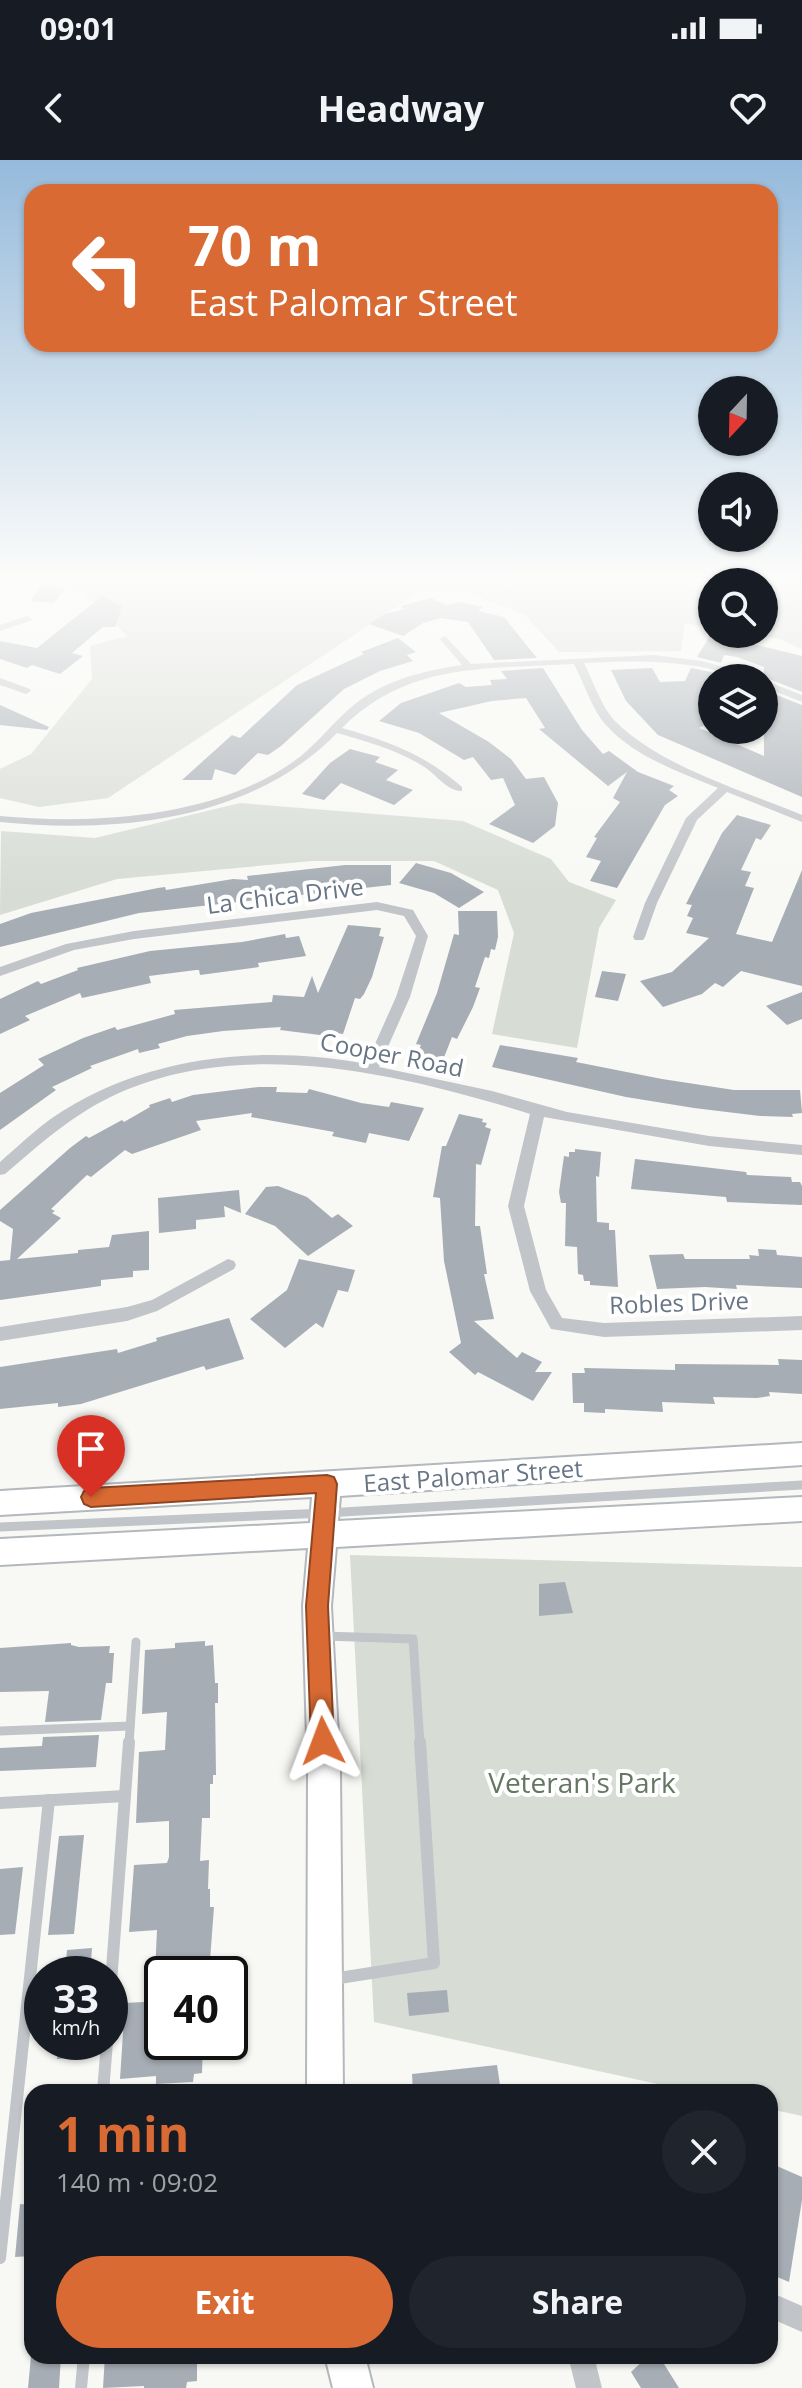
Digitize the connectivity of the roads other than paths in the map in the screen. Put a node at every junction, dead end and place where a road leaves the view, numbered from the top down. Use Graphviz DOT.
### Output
graph roads {
  1 [pos="10,685"];
  2 [pos="400,685"];
  3 [pos="590,685"];
  4 [pos="778,689"];
  5 [pos="26,691"];
  6 [pos="802,699"];
  7 [pos="335,729"];
  8 [pos="726,787"];
  9 [pos="458,789"];
  10 [pos="0,819"];
  11 [pos="802,819"];
  12 [pos="639,937"];
  13 [pos="0,972"];
  14 [pos="370,1071"];
  15 [pos="538,1111"];
  16 [pos="802,1150"];
  17 [pos="0,1170"];
  18 [pos="228,1265"];
  19 [pos="802,1323"];
  20 [pos="0,1334"];
  21 [pos="802,1454"];
  22 [pos="327,1484"];
  23 [pos="802,1485"];
  24 [pos="0,1503"];
  25 [pos="802,1509"];
  26 [pos="324,1524"];
  27 [pos="0,1527"];
  28 [pos="0,1552"];
  29 [pos="318,1636"];
  30 [pos="136,1642"];
  31 [pos="130,1726"];
  32 [pos="0,1731"];
  33 [pos="125,1796"];
  34 [pos="49,1800"];
  35 [pos="0,1803"];
  36 [pos="113,1956"];
  37 [pos="324,1980"];
  38 [pos="106,2060"];
  39 [pos="104,2084"];
  40 [pos="325,2084"];
  41 [pos="0,2258"];
  42 [pos="778,2308"];
  43 [pos="802,2319"];
  44 [pos="83,2364"];
  45 [pos="347,2364"];
  46 [pos="583,2364"];
  47 [pos="81,2388"];
  48 [pos="353,2388"];
  49 [pos="589,2388"];
  1 -- 5 [label="street"];
  2 -- 7 [label="street"];
  3 -- 8 [label="street"];
  4 -- 6 [label="street"];
  7 -- 9 [label="street"];
  7 -- 10 [label="street"];
  8 -- 11 [label="street"];
  8 -- 12 [label="street"];
  13 -- 14 [label="street, La Chica Drive"];
  14 -- 15 [label="street, Cooper Road"];
  14 -- 17 [label="street, Cooper Road"];
  15 -- 16 [label="street, Cooper Road"];
  15 -- 19 [label="street, Robles Drive"];
  18 -- 20 [label="street"];
  21 -- 22 [label="main road, East Palomar Street"];
  22 -- 24 [label="main road, East Palomar Street"];
  22 -- 26 [label="main road"];
  23 -- 26 [label="lane"];
  25 -- 26 [label="main road, East Palomar Street"];
  26 -- 27 [label="lane"];
  26 -- 28 [label="main road, East Palomar Street"];
  26 -- 29 [label="main road"];
  29 -- 37 [label="main road"];
  29 -- 37 [label="lane"];
  30 -- 31 [label="lane"];
  31 -- 32 [label="lane"];
  31 -- 33 [label="lane"];
  33 -- 34 [label="lane"];
  33 -- 36 [label="lane"];
  34 -- 35 [label="lane"];
  34 -- 41 [label="lane"];
  37 -- 40 [label="main road"];
  38 -- 39 [label="lane"];
  42 -- 43 [label="street"];
  44 -- 47 [label="lane"];
  45 -- 48 [label="main road"];
  46 -- 49 [label="street"];
}
